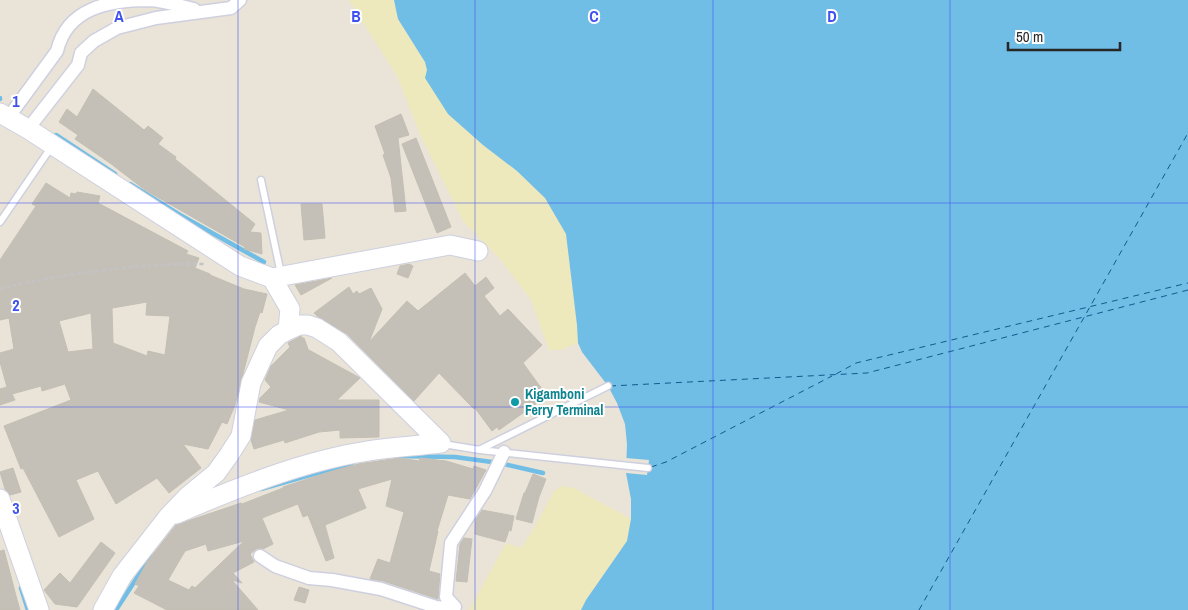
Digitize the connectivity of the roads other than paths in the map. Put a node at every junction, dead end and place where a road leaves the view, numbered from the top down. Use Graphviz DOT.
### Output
graph roads {
  1 [pos="240,0"];
  2 [pos="205,11"];
  3 [pos="4,115"];
  4 [pos="28,129"];
  5 [pos="52,145"];
  6 [pos="261,180"];
  7 [pos="0,222"];
  8 [pos="478,251"];
  9 [pos="277,276"];
  10 [pos="288,330"];
  11 [pos="608,386"];
  12 [pos="441,444"];
  13 [pos="480,450"];
  14 [pos="504,452"];
  15 [pos="648,468"];
  16 [pos="0,499"];
  17 [pos="168,518"];
  18 [pos="5,531"];
  19 [pos="260,556"];
  20 [pos="454,608"];
  21 [pos="39,610"];
  22 [pos="103,610"];
  1 -- 2 [label="street"];
  2 -- 3 [label="street"];
  2 -- 4 [label="street"];
  3 -- 4 [label="main road"];
  4 -- 5 [label="main road"];
  5 -- 7 [label="lane"];
  5 -- 9 [label="main road"];
  6 -- 9 [label="lane"];
  8 -- 9 [label="main road"];
  9 -- 10 [label="main road"];
  10 -- 12 [label="main road"];
  10 -- 17 [label="main road"];
  11 -- 13 [label="lane"];
  12 -- 13 [label="lane"];
  12 -- 17 [label="main road"];
  13 -- 14 [label="lane"];
  14 -- 15 [label="lane"];
  14 -- 20 [label="street"];
  16 -- 18 [label="main road"];
  17 -- 22 [label="main road"];
  18 -- 21 [label="main road"];
  19 -- 20 [label="street"];
}
